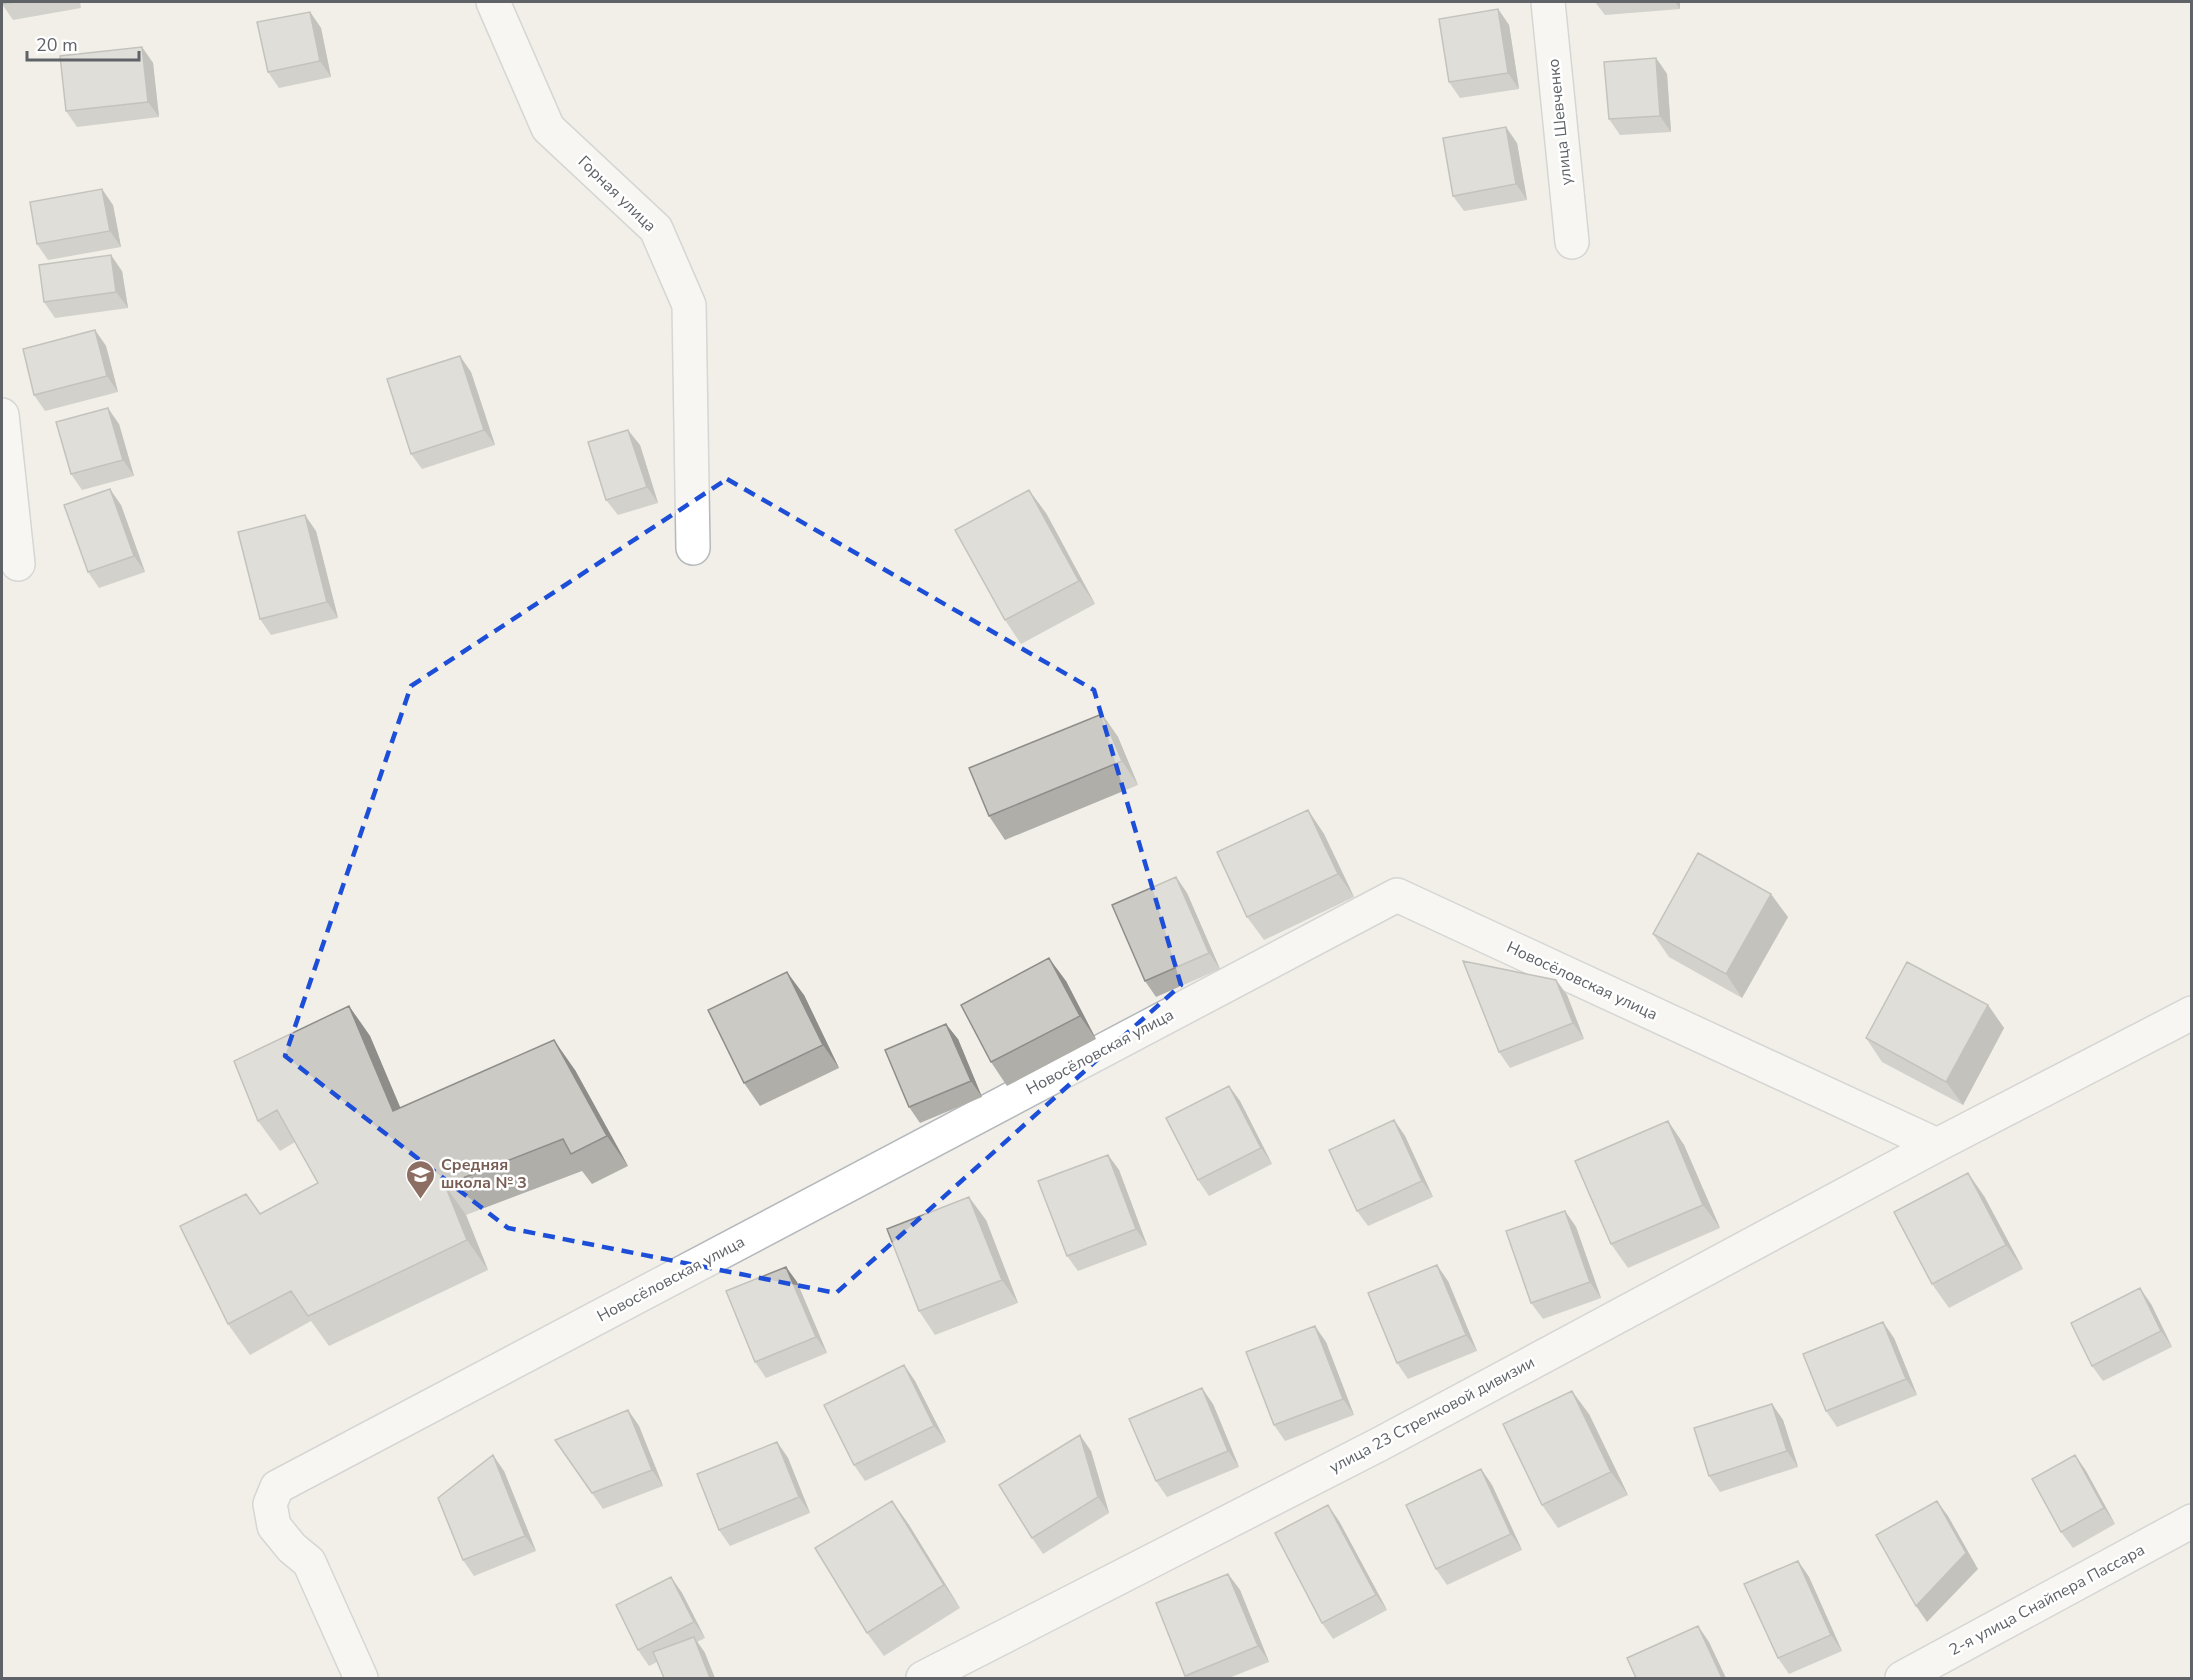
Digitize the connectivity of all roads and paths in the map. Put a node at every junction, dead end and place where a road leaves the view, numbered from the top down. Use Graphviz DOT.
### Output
graph roads {
  1 [pos="493,2"];
  2 [pos="1548,2"];
  3 [pos="1572,242"];
  4 [pos="2,415"];
  5 [pos="693,548"];
  6 [pos="18,564"];
  7 [pos="2192,1013"];
  8 [pos="1937,1145"];
  9 [pos="2192,1521"];
  10 [pos="361,1678"];
  11 [pos="923,1678"];
  12 [pos="1902,1678"];
  1 -- 5 [label="street, Горная улица"];
  2 -- 3 [label="street, улица Шевченко"];
  4 -- 6 [label="street"];
  7 -- 8 [label="street, улица 23 Стрелковой дивизии"];
  8 -- 10 [label="street, Новосёловская улица"];
  8 -- 11 [label="street, улица 23 Стрелковой дивизии"];
  9 -- 12 [label="street, 2-я улица Снайпера Пассара"];
}
